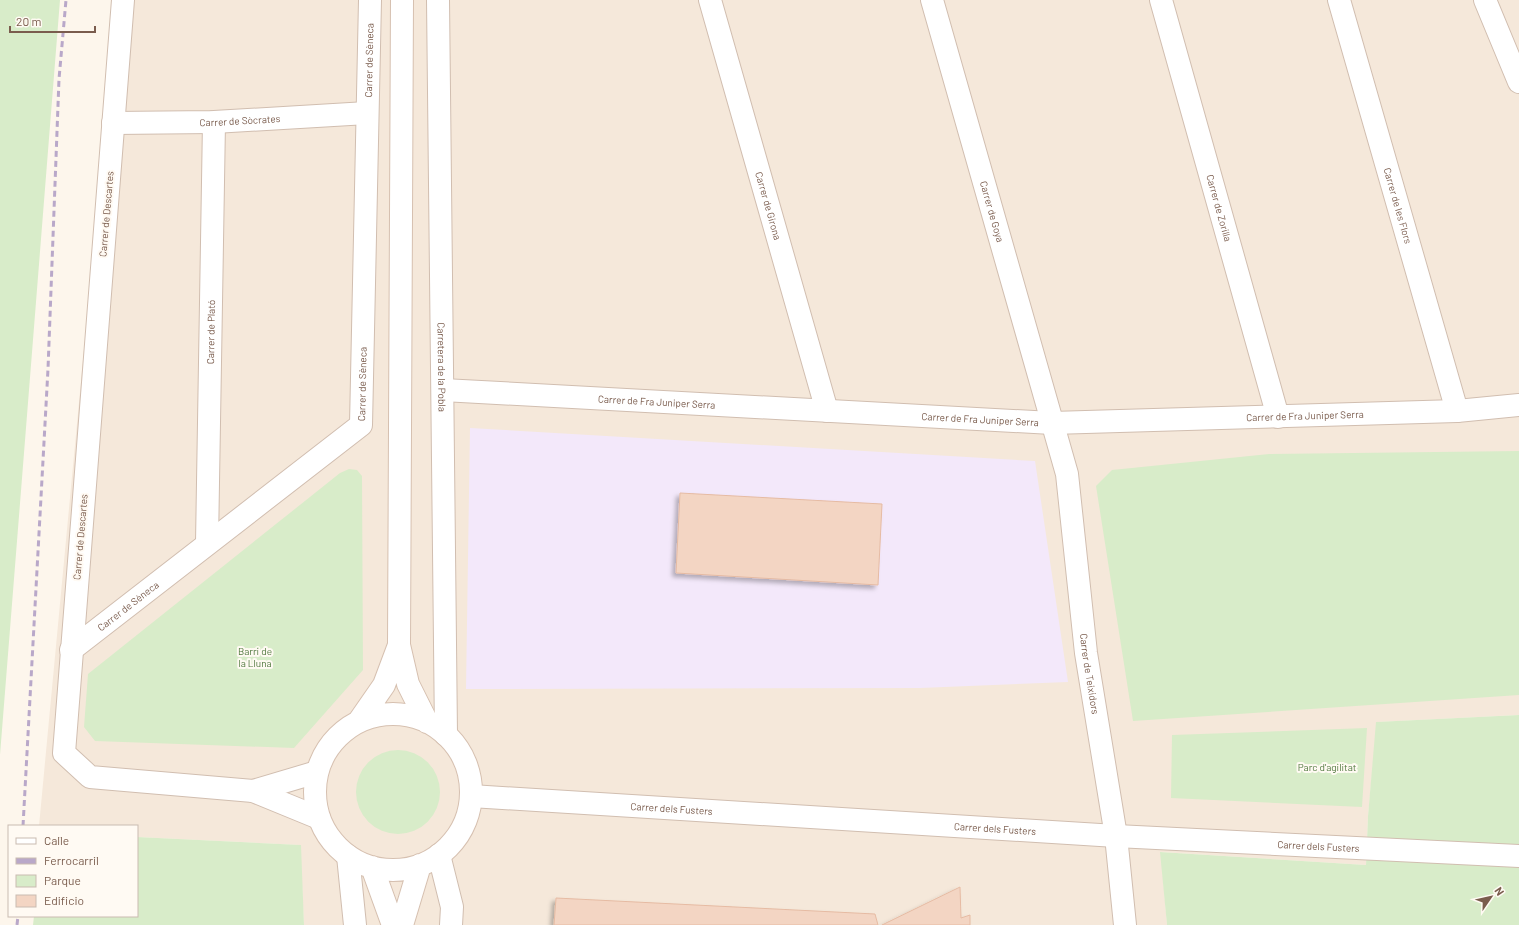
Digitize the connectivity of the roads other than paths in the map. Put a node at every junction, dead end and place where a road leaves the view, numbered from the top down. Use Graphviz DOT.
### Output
graph roads {
  1 [pos="123,0"];
  2 [pos="370,0"];
  3 [pos="402,0"];
  4 [pos="438,0"];
  5 [pos="710,0"];
  6 [pos="932,0"];
  7 [pos="1161,0"];
  8 [pos="1340,0"];
  9 [pos="1487,0"];
  10 [pos="1519,82"];
  11 [pos="367,113"];
  12 [pos="214,122"];
  13 [pos="113,123"];
  14 [pos="443,390"];
  15 [pos="1519,405"];
  16 [pos="827,411"];
  17 [pos="1457,412"];
  18 [pos="1278,416"];
  19 [pos="1052,423"];
  20 [pos="208,543"];
  21 [pos="399,645"];
  22 [pos="71,650"];
  23 [pos="359,721"];
  24 [pos="426,722"];
  25 [pos="446,735"];
  26 [pos="317,772"];
  27 [pos="253,791"];
  28 [pos="471,796"];
  29 [pos="319,818"];
  30 [pos="1116,836"];
  31 [pos="439,855"];
  32 [pos="348,856"];
  33 [pos="1519,856"];
  34 [pos="420,865"];
  35 [pos="372,867"];
  36 [pos="355,925"];
  37 [pos="393,925"];
  38 [pos="402,925"];
  39 [pos="451,925"];
  40 [pos="1125,925"];
  1 -- 13 [label="street, Carrer de Descartes"];
  2 -- 11 [label="street, Carrer de Sèneca"];
  3 -- 21 [label="street"];
  4 -- 14 [label="street, Carretera de la Pobla"];
  5 -- 16 [label="street, Carrer de Girona"];
  6 -- 19 [label="street, Carrer de Goya"];
  7 -- 18 [label="street, Carrer de Zorilla"];
  8 -- 17 [label="street, Carrer de les Flors"];
  9 -- 10 [label="street"];
  11 -- 12 [label="street, Carrer de Sòcrates"];
  11 -- 20 [label="street, Carrer de Sèneca"];
  12 -- 13 [label="street, Carrer de Sòcrates"];
  12 -- 20 [label="street, Carrer de Plató"];
  13 -- 22 [label="street, Carrer de Descartes"];
  14 -- 16 [label="street, Carrer de Fra Juniper Serra"];
  14 -- 25 [label="street, Carretera de la Pobla"];
  15 -- 17 [label="street, Carrer de Fra Juniper Serra"];
  16 -- 19 [label="street, Carrer de Fra Juniper Serra"];
  17 -- 18 [label="street, Carrer de Fra Juniper Serra"];
  18 -- 19 [label="street, Carrer de Fra Juniper Serra"];
  19 -- 30 [label="street, Carrer de Teixidors"];
  20 -- 22 [label="street, Carrer de Sèneca"];
  21 -- 23 [label="street"];
  21 -- 24 [label="street"];
  22 -- 27 [label="street, Carrer de Descartes"];
  23 -- 24 [label="street"];
  23 -- 26 [label="street"];
  24 -- 25 [label="street"];
  25 -- 28 [label="street"];
  26 -- 27 [label="street, Carrer de Descartes"];
  26 -- 29 [label="street"];
  27 -- 29 [label="street, Carrer de Descartes"];
  28 -- 30 [label="street, Carrer dels Fusters"];
  28 -- 31 [label="street"];
  29 -- 32 [label="street"];
  30 -- 33 [label="street, Carrer dels Fusters"];
  30 -- 40 [label="street, Carrer de Teixidors"];
  31 -- 34 [label="street"];
  31 -- 39 [label="street"];
  32 -- 35 [label="street"];
  32 -- 36 [label="street"];
  34 -- 35 [label="street"];
  34 -- 38 [label="street"];
  35 -- 37 [label="street"];
}
